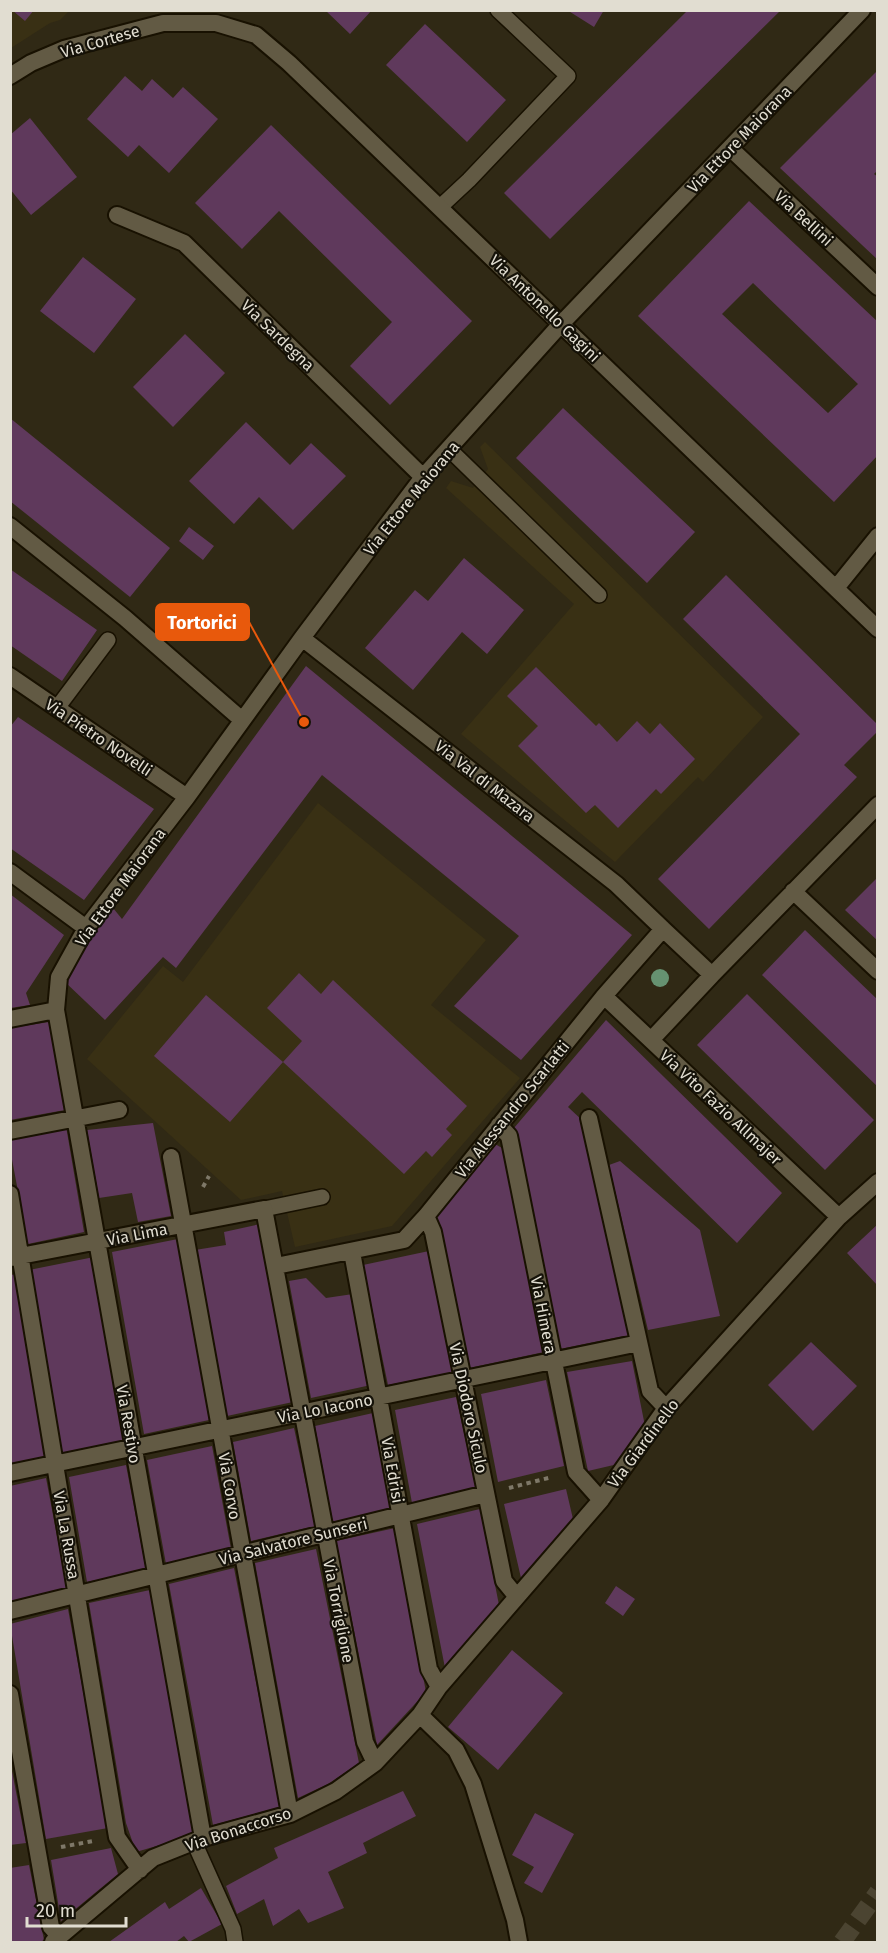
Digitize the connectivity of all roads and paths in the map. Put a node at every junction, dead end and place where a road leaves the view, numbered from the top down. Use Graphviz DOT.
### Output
graph roads {
  1 [pos="498,10"];
  2 [pos="862,10"];
  3 [pos="194,17"];
  4 [pos="10,76"];
  5 [pos="730,148"];
  6 [pos="440,207"];
  7 [pos="117,215"];
  8 [pos="878,287"];
  9 [pos="561,324"];
  10 [pos="449,449"];
  11 [pos="423,477"];
  12 [pos="10,526"];
  13 [pos="878,536"];
  14 [pos="837,588"];
  15 [pos="598,595"];
  16 [pos="878,629"];
  17 [pos="302,638"];
  18 [pos="108,640"];
  19 [pos="10,676"];
  20 [pos="57,708"];
  21 [pos="242,720"];
  22 [pos="187,797"];
  23 [pos="878,805"];
  24 [pos="10,872"];
  25 [pos="793,891"];
  26 [pos="86,928"];
  27 [pos="663,929"];
  28 [pos="878,971"];
  29 [pos="712,975"];
  30 [pos="604,996"];
  31 [pos="56,1010"];
  32 [pos="10,1018"];
  33 [pos="651,1040"];
  34 [pos="119,1110"];
  35 [pos="589,1118"];
  36 [pos="75,1119"];
  37 [pos="499,1125"];
  38 [pos="10,1131"];
  39 [pos="171,1157"];
  40 [pos="209,1176"];
  41 [pos="878,1182"];
  42 [pos="202,1190"];
  43 [pos="10,1194"];
  44 [pos="321,1197"];
  45 [pos="264,1209"];
  46 [pos="426,1216"];
  47 [pos="839,1217"];
  48 [pos="183,1225"];
  49 [pos="97,1242"];
  50 [pos="352,1252"];
  51 [pos="16,1257"];
  52 [pos="276,1266"];
  53 [pos="639,1343"];
  54 [pos="553,1361"];
  55 [pos="463,1380"];
  56 [pos="380,1397"];
  57 [pos="666,1408"];
  58 [pos="302,1413"];
  59 [pos="220,1430"];
  60 [pos="133,1448"];
  61 [pos="54,1464"];
  62 [pos="576,1472"];
  63 [pos="10,1473"];
  64 [pos="486,1494"];
  65 [pos="601,1500"];
  66 [pos="401,1515"];
  67 [pos="324,1533"];
  68 [pos="243,1554"];
  69 [pos="156,1575"];
  70 [pos="77,1594"];
  71 [pos="517,1597"];
  72 [pos="10,1611"];
  73 [pos="439,1687"];
  74 [pos="10,1694"];
  75 [pos="420,1715"];
  76 [pos="375,1763"];
  77 [pos="290,1814"];
  78 [pos="198,1840"];
  79 [pos="140,1870"];
  80 [pos="56,1940"];
  81 [pos="235,1942"];
  82 [pos="519,1942"];
  1 -- 6 [label="lane"];
  2 -- 5 [label="street, Via Ettore Maiorana"];
  3 -- 4 [label="street, Via Cortese"];
  3 -- 6 [label="street, Via Antonello Gagini"];
  5 -- 8 [label="street, Via Bellini"];
  5 -- 9 [label="street, Via Ettore Maiorana"];
  6 -- 9 [label="street, Via Antonello Gagini"];
  7 -- 11 [label="street, Via Sardegna"];
  9 -- 10 [label="street, Via Ettore Maiorana"];
  9 -- 14 [label="street, Via Antonello Gagini"];
  10 -- 11 [label="street, Via Ettore Maiorana"];
  10 -- 15 [label="lane"];
  11 -- 17 [label="street, Via Ettore Maiorana"];
  12 -- 21 [label="street"];
  13 -- 14 [label="street"];
  14 -- 16 [label="street, Via Antonello Gagini"];
  17 -- 21 [label="street, Via Ettore Maiorana"];
  17 -- 27 [label="street, Via Val di Mazara"];
  18 -- 20 [label="lane"];
  19 -- 20 [label="street, Via Pietro Novelli"];
  20 -- 22 [label="street, Via Pietro Novelli"];
  21 -- 22 [label="street, Via Ettore Maiorana"];
  22 -- 26 [label="street, Via Ettore Maiorana"];
  23 -- 25 [label="street"];
  24 -- 26 [label="street"];
  25 -- 28 [label="street"];
  25 -- 29 [label="street"];
  26 -- 31 [label="street, Via Ettore Maiorana"];
  27 -- 29 [label="street"];
  27 -- 30 [label="street, Via Alessandro Scarlatti"];
  29 -- 33 [label="street"];
  30 -- 33 [label="street, Via Vito Fazio Allmajer"];
  30 -- 37 [label="street, Via Alessandro Scarlatti"];
  31 -- 32 [label="street"];
  31 -- 36 [label="street, Via Restivo"];
  33 -- 47 [label="street, Via Vito Fazio Allmajer"];
  34 -- 36 [label="street"];
  35 -- 53 [label="street"];
  36 -- 38 [label="street"];
  36 -- 49 [label="street, Via Restivo"];
  37 -- 46 [label="street, Via Alessandro Scarlatti"];
  37 -- 54 [label="street, Via Himera"];
  39 -- 48 [label="street, Via Corvo"];
  40 -- 42 [label="path"];
  41 -- 47 [label="street, Via Giardinello"];
  43 -- 51 [label="street, Via La Russa"];
  44 -- 45 [label="lane"];
  45 -- 48 [label="street, Via Lima"];
  45 -- 52 [label="street, Via Torriglione"];
  46 -- 50 [label="street, Via Alessandro Scarlatti"];
  46 -- 55 [label="street, Via Diodoro Siculo"];
  47 -- 57 [label="street, Via Giardinello"];
  48 -- 49 [label="street, Via Lima"];
  48 -- 59 [label="street, Via Corvo"];
  49 -- 51 [label="street, Via Lima"];
  49 -- 60 [label="street, Via Restivo"];
  50 -- 52 [label="street, Via Alessandro Scarlatti"];
  50 -- 56 [label="street, Via Edrisi"];
  51 -- 61 [label="street, Via La Russa"];
  52 -- 58 [label="street, Via Torriglione"];
  53 -- 54 [label="street, Via Lo Iacono"];
  53 -- 57 [label="street"];
  54 -- 55 [label="street, Via Lo Iacono"];
  54 -- 62 [label="street, Via Himera"];
  55 -- 56 [label="street, Via Lo Iacono"];
  55 -- 64 [label="street, Via Diodoro Siculo"];
  56 -- 58 [label="street, Via Lo Iacono"];
  56 -- 66 [label="street, Via Edrisi"];
  57 -- 65 [label="street, Via Giardinello"];
  58 -- 59 [label="street, Via Lo Iacono"];
  58 -- 67 [label="street, Via Torriglione"];
  59 -- 60 [label="street, Via Lo Iacono"];
  59 -- 68 [label="street, Via Corvo"];
  60 -- 61 [label="street, Via Lo Iacono"];
  60 -- 69 [label="street, Via Restivo"];
  61 -- 63 [label="street, Via Lo Iacono"];
  61 -- 70 [label="street, Via La Russa"];
  62 -- 64 [label="path"];
  62 -- 65 [label="street"];
  64 -- 66 [label="street, Via Salvatore Sunseri"];
  64 -- 71 [label="street, Via Diodoro Siculo"];
  65 -- 71 [label="street, Via Giardinello"];
  66 -- 67 [label="street, Via Salvatore Sunseri"];
  66 -- 73 [label="street, Via Edrisi"];
  67 -- 68 [label="street, Via Salvatore Sunseri"];
  67 -- 76 [label="street, Via Torriglione"];
  68 -- 69 [label="street, Via Salvatore Sunseri"];
  68 -- 77 [label="street, Via Corvo"];
  69 -- 70 [label="street, Via Salvatore Sunseri"];
  69 -- 78 [label="street, Via Restivo"];
  70 -- 72 [label="street, Via Salvatore Sunseri"];
  70 -- 79 [label="street, Via La Russa"];
  71 -- 73 [label="street, Via Giardinello"];
  73 -- 75 [label="street, Via Giardinello"];
  74 -- 80 [label="street"];
  75 -- 76 [label="street, Via Bonaccorso"];
  75 -- 82 [label="street"];
  76 -- 77 [label="street, Via Bonaccorso"];
  77 -- 78 [label="street, Via Bonaccorso"];
  78 -- 79 [label="street, Via Bonaccorso"];
  78 -- 81 [label="lane"];
  79 -- 80 [label="street, Via Bonaccorso"];
}
